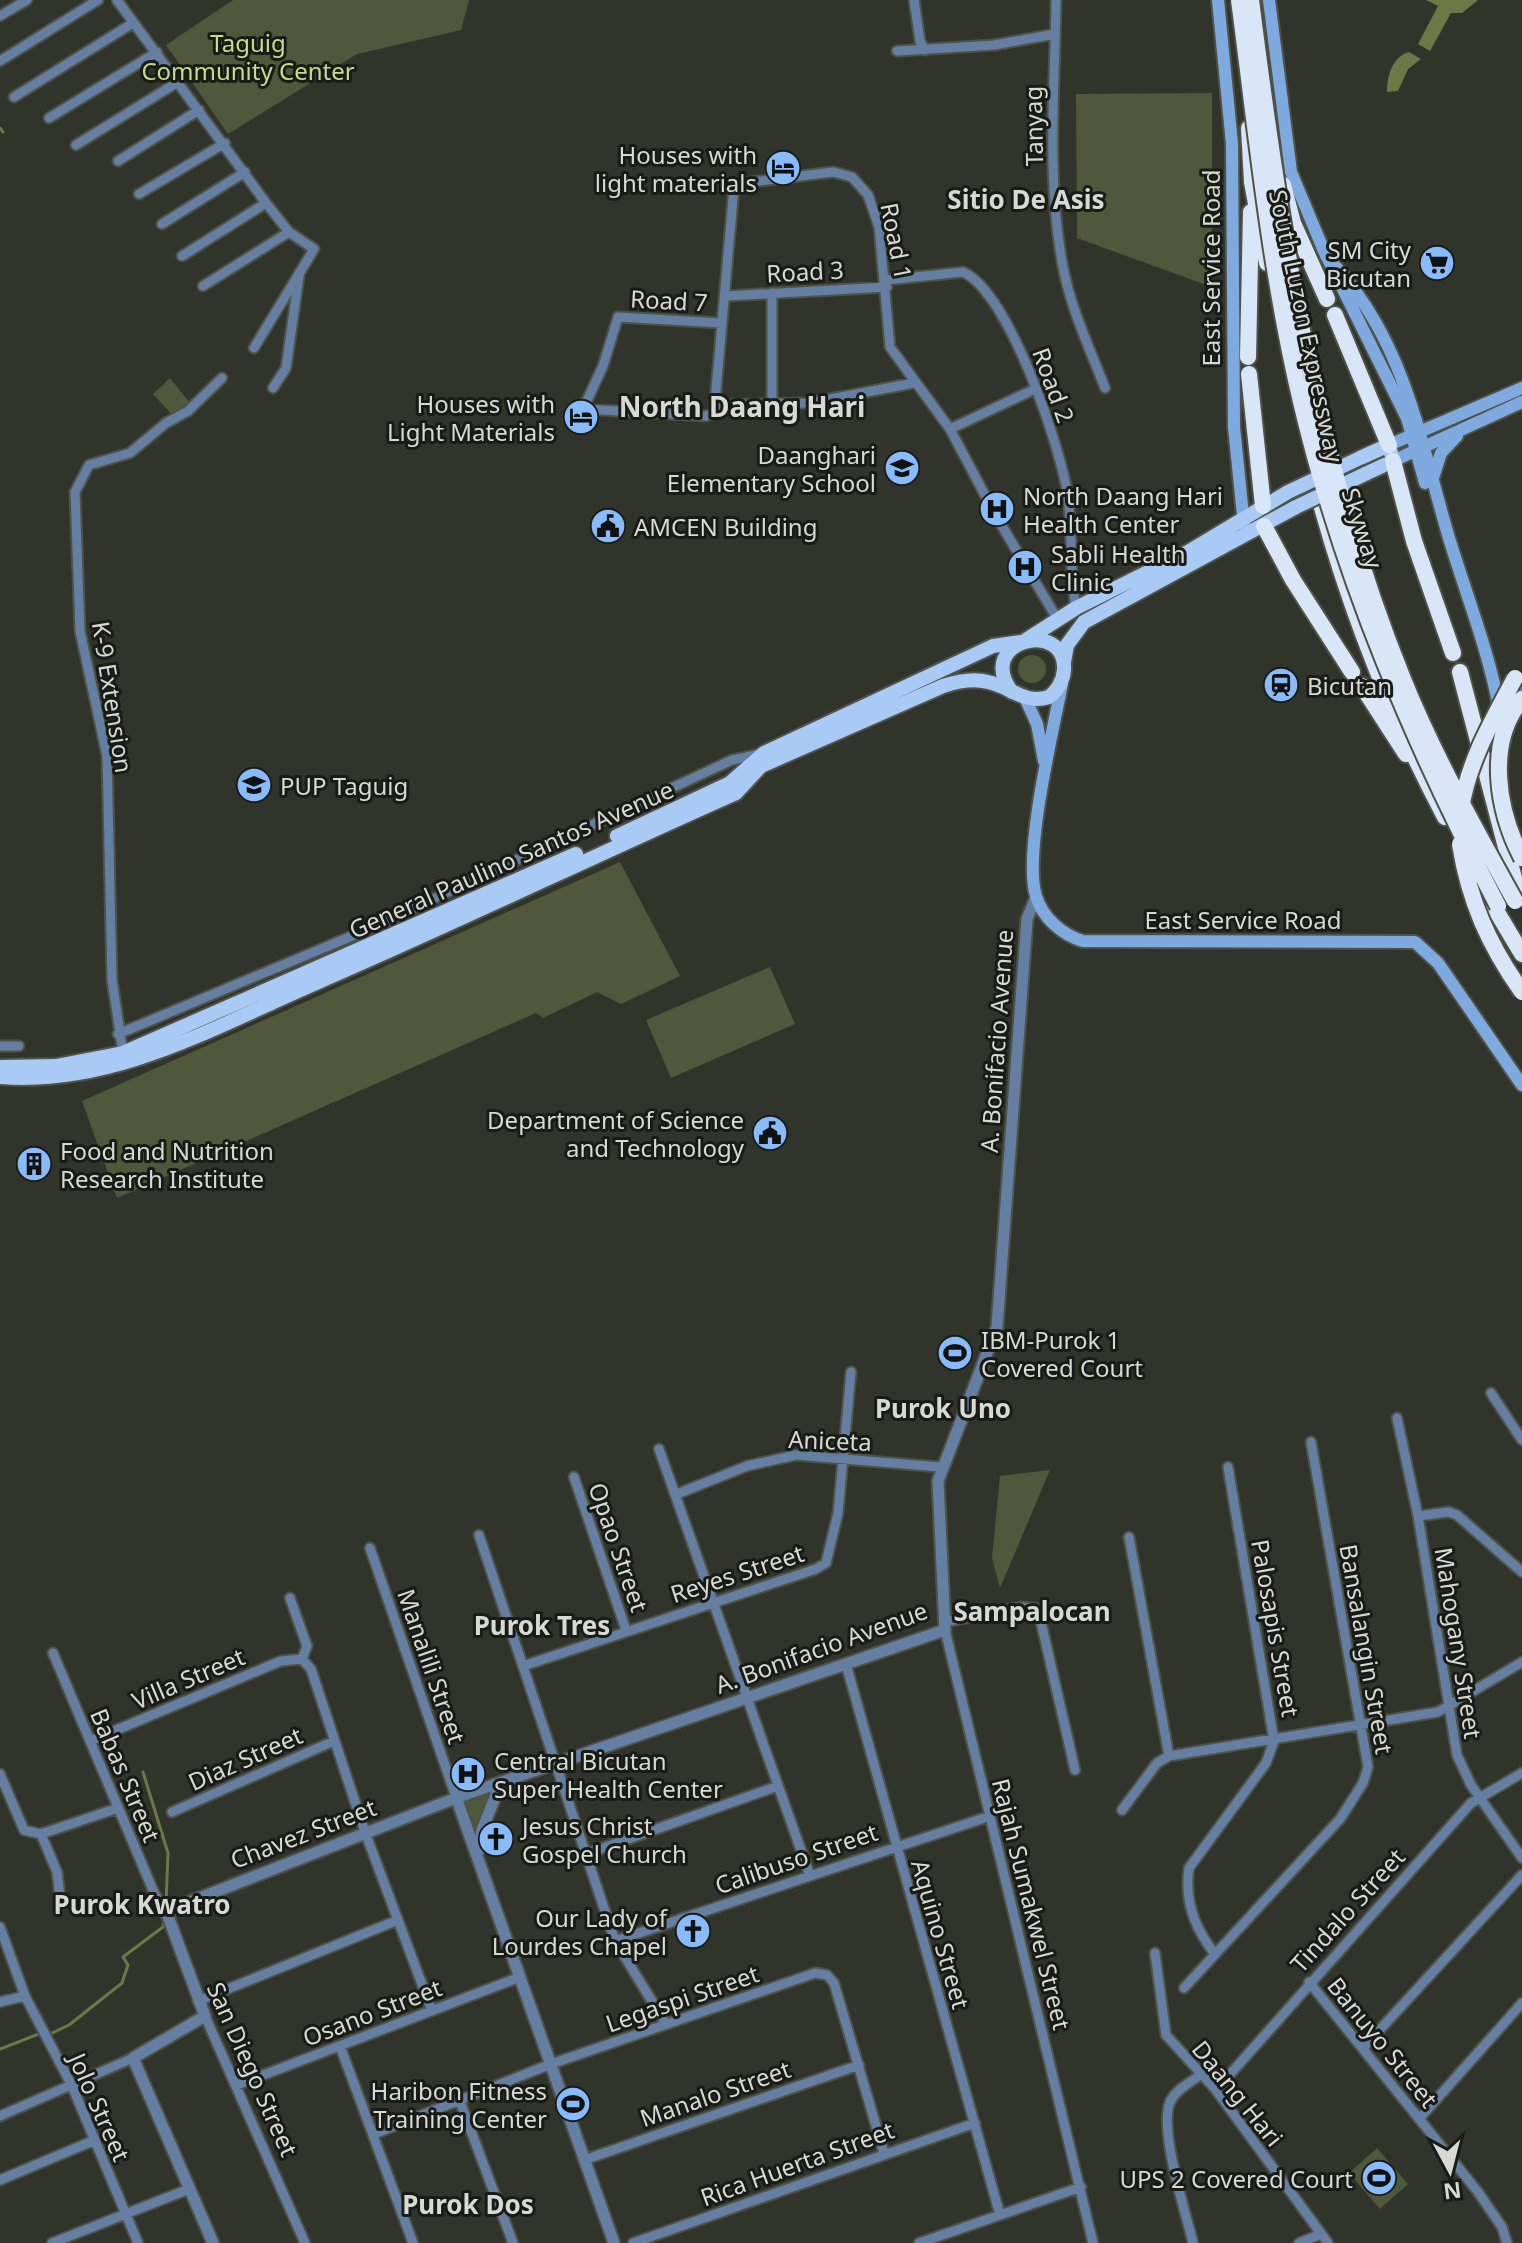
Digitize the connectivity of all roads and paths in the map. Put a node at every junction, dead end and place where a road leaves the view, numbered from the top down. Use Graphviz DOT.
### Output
graph roads {
  1 [pos="27,0"];
  2 [pos="98,0"];
  3 [pos="117,0"];
  4 [pos="914,0"];
  5 [pos="1056,0"];
  6 [pos="1218,0"];
  7 [pos="1236,0"];
  8 [pos="1251,0"];
  9 [pos="1258,0"];
  10 [pos="1269,0"];
  11 [pos="0,16"];
  12 [pos="133,23"];
  13 [pos="1055,34"];
  14 [pos="925,50"];
  15 [pos="897,51"];
  16 [pos="157,52"];
  17 [pos="0,61"];
  18 [pos="178,82"];
  19 [pos="14,97"];
  20 [pos="199,110"];
  21 [pos="49,118"];
  22 [pos="225,143"];
  23 [pos="76,145"];
  24 [pos="118,161"];
  25 [pos="245,172"];
  26 [pos="1252,182"];
  27 [pos="1283,185"];
  28 [pos="139,194"];
  29 [pos="266,203"];
  30 [pos="162,224"];
  31 [pos="289,232"];
  32 [pos="182,256"];
  33 [pos="299,272"];
  34 [pos="886,283"];
  35 [pos="203,286"];
  36 [pos="772,293"];
  37 [pos="726,296"];
  38 [pos="1327,299"];
  39 [pos="1335,315"];
  40 [pos="721,323"];
  41 [pos="254,348"];
  42 [pos="222,378"];
  43 [pos="914,383"];
  44 [pos="273,388"];
  45 [pos="1105,388"];
  46 [pos="1522,388"];
  47 [pos="1035,389"];
  48 [pos="1522,402"];
  49 [pos="772,404"];
  50 [pos="714,410"];
  51 [pos="1469,426"];
  52 [pos="950,429"];
  53 [pos="1415,432"];
  54 [pos="1419,448"];
  55 [pos="1391,453"];
  56 [pos="1433,481"];
  57 [pos="1263,506"];
  58 [pos="1243,519"];
  59 [pos="1264,526"];
  60 [pos="1246,536"];
  61 [pos="1459,569"];
  62 [pos="1076,608"];
  63 [pos="1058,620"];
  64 [pos="1024,641"];
  65 [pos="1453,653"];
  66 [pos="1064,662"];
  67 [pos="1522,669"];
  68 [pos="1460,672"];
  69 [pos="1062,680"];
  70 [pos="1522,685"];
  71 [pos="1019,696"];
  72 [pos="1522,697"];
  73 [pos="1502,718"];
  74 [pos="764,753"];
  75 [pos="1045,774"];
  76 [pos="1434,795"];
  77 [pos="1522,844"];
  78 [pos="1522,858"];
  79 [pos="1036,897"];
  80 [pos="1521,904"];
  81 [pos="1522,946"];
  82 [pos="1522,954"];
  83 [pos="239,983"];
  84 [pos="1522,992"];
  85 [pos="247,1001"];
  86 [pos="118,1034"];
  87 [pos="0,1046"];
  88 [pos="19,1046"];
  89 [pos="123,1053"];
  90 [pos="0,1067"];
  91 [pos="0,1077"];
  92 [pos="1522,1085"];
  93 [pos="851,1372"];
  94 [pos="1491,1393"];
  95 [pos="1397,1418"];
  96 [pos="1522,1440"];
  97 [pos="1311,1442"];
  98 [pos="659,1449"];
  99 [pos="843,1458"];
  100 [pos="940,1467"];
  101 [pos="1228,1467"];
  102 [pos="574,1477"];
  103 [pos="677,1494"];
  104 [pos="1418,1516"];
  105 [pos="479,1535"];
  106 [pos="1129,1537"];
  107 [pos="370,1548"];
  108 [pos="1522,1572"];
  109 [pos="290,1598"];
  110 [pos="714,1601"];
  111 [pos="944,1626"];
  112 [pos="626,1630"];
  113 [pos="53,1653"];
  114 [pos="302,1659"];
  115 [pos="1522,1662"];
  116 [pos="846,1664"];
  117 [pos="523,1666"];
  118 [pos="748,1697"];
  119 [pos="1449,1707"];
  120 [pos="1361,1726"];
  121 [pos="90,1741"];
  122 [pos="334,1741"];
  123 [pos="1274,1741"];
  124 [pos="1169,1756"];
  125 [pos="553,1763"];
  126 [pos="1075,1770"];
  127 [pos="1522,1773"];
  128 [pos="0,1774"];
  129 [pos="501,1782"];
  130 [pos="778,1786"];
  131 [pos="456,1797"];
  132 [pos="1481,1798"];
  133 [pos="118,1808"];
  134 [pos="1122,1810"];
  135 [pos="172,1812"];
  136 [pos="990,1816"];
  137 [pos="365,1832"];
  138 [pos="41,1834"];
  139 [pos="895,1845"];
  140 [pos="586,1854"];
  141 [pos="477,1855"];
  142 [pos="1522,1858"];
  143 [pos="809,1873"];
  144 [pos="1522,1875"];
  145 [pos="61,1905"];
  146 [pos="164,1908"];
  147 [pos="398,1920"];
  148 [pos="0,1927"];
  149 [pos="615,1941"];
  150 [pos="1155,1953"];
  151 [pos="1215,1954"];
  152 [pos="520,1977"];
  153 [pos="1309,1982"];
  154 [pos="1184,1988"];
  155 [pos="25,1996"];
  156 [pos="198,2001"];
  157 [pos="0,2002"];
  158 [pos="1522,2003"];
  159 [pos="432,2011"];
  160 [pos="205,2016"];
  161 [pos="666,2024"];
  162 [pos="340,2046"];
  163 [pos="1363,2048"];
  164 [pos="133,2058"];
  165 [pos="551,2064"];
  166 [pos="859,2065"];
  167 [pos="1200,2075"];
  168 [pos="237,2085"];
  169 [pos="72,2086"];
  170 [pos="1216,2090"];
  171 [pos="459,2099"];
  172 [pos="0,2116"];
  173 [pos="1419,2119"];
  174 [pos="975,2123"];
  175 [pos="374,2134"];
  176 [pos="95,2140"];
  177 [pos="884,2153"];
  178 [pos="584,2160"];
  179 [pos="0,2180"];
  180 [pos="1081,2187"];
  181 [pos="189,2189"];
  182 [pos="125,2215"];
  183 [pos="1000,2215"];
  184 [pos="1321,2234"];
  185 [pos="134,2241"];
  186 [pos="52,2243"];
  187 [pos="213,2243"];
  188 [pos="305,2243"];
  189 [pos="413,2243"];
  190 [pos="513,2243"];
  191 [pos="614,2243"];
  192 [pos="633,2243"];
  193 [pos="921,2243"];
  194 [pos="1093,2243"];
  195 [pos="1193,2243"];
  196 [pos="1299,2243"];
  197 [pos="1328,2243"];
  198 [pos="1507,2243"];
  1 -- 11 [label="street"];
  2 -- 17 [label="street"];
  3 -- 12 [label="street"];
  4 -- 14 [label="street"];
  5 -- 13 [label="street, Tanyag"];
  6 -- 58 [label="main road, East Service Road"];
  7 -- 26 [label="highway, South Luzon Expressway"];
  7 -- 81 [label="highway, Skyway, bridge"];
  8 -- 80 [label="highway, Skyway, bridge"];
  9 -- 27 [label="highway, South Luzon Expressway"];
  10 -- 53 [label="main road"];
  12 -- 16 [label="street"];
  12 -- 19 [label="street"];
  13 -- 14 [label="street"];
  13 -- 45 [label="street, Tanyag"];
  14 -- 15 [label="street"];
  16 -- 18 [label="street"];
  16 -- 21 [label="street"];
  18 -- 20 [label="street"];
  18 -- 23 [label="street"];
  20 -- 22 [label="street"];
  20 -- 24 [label="street"];
  22 -- 25 [label="street"];
  22 -- 28 [label="street"];
  25 -- 29 [label="street"];
  25 -- 30 [label="street"];
  26 -- 57 [label="highway"];
  26 -- 76 [label="highway, South Luzon Expressway"];
  27 -- 38 [label="highway"];
  27 -- 80 [label="highway, South Luzon Expressway"];
  29 -- 31 [label="street"];
  29 -- 32 [label="street"];
  31 -- 33 [label="street"];
  31 -- 35 [label="street"];
  33 -- 41 [label="street"];
  33 -- 44 [label="street"];
  34 -- 36 [label="street, Road 3"];
  34 -- 37 [label="street, Road 1"];
  34 -- 43 [label="street, Road 1"];
  34 -- 47 [label="street, Road 2"];
  36 -- 37 [label="street, Road 3"];
  36 -- 49 [label="street"];
  37 -- 40 [label="street, Road 1"];
  39 -- 55 [label="highway"];
  40 -- 50 [label="street, Road 1"];
  40 -- 50 [label="street, Road 7"];
  42 -- 86 [label="street, K-9 Extension"];
  43 -- 49 [label="street"];
  43 -- 52 [label="street, Road 1"];
  46 -- 53 [label="main road"];
  47 -- 52 [label="street"];
  47 -- 62 [label="street, Road 2"];
  48 -- 51 [label="main road"];
  49 -- 50 [label="street"];
  51 -- 54 [label="main road"];
  51 -- 56 [label="main road"];
  52 -- 63 [label="street, Road 1"];
  53 -- 54 [label="main road"];
  53 -- 55 [label="main road"];
  54 -- 55 [label="main road"];
  54 -- 56 [label="main road"];
  54 -- 61 [label="main road"];
  55 -- 57 [label="main road, General Paulino Santos Avenue, bridge"];
  55 -- 59 [label="main road, bridge"];
  55 -- 65 [label="highway"];
  56 -- 61 [label="main road"];
  57 -- 58 [label="main road, General Paulino Santos Avenue"];
  57 -- 59 [label="main road"];
  58 -- 60 [label="main road, East Service Road"];
  58 -- 62 [label="main road, General Paulino Santos Avenue"];
  59 -- 60 [label="main road"];
  59 -- 76 [label="highway"];
  60 -- 66 [label="main road"];
  61 -- 73 [label="main road"];
  62 -- 63 [label="main road, General Paulino Santos Avenue"];
  63 -- 64 [label="main road, General Paulino Santos Avenue"];
  64 -- 66 [label="main road"];
  64 -- 71 [label="main road"];
  64 -- 74 [label="main road, General Paulino Santos Avenue"];
  66 -- 69 [label="main road"];
  67 -- 84 [label="highway, bridge"];
  68 -- 80 [label="highway"];
  69 -- 71 [label="main road"];
  69 -- 75 [label="main road"];
  70 -- 73 [label="street"];
  71 -- 75 [label="main road"];
  71 -- 91 [label="main road, General Paulino Santos Avenue"];
  72 -- 73 [label="street"];
  72 -- 78 [label="highway, bridge"];
  73 -- 77 [label="main road"];
  74 -- 83 [label="street"];
  74 -- 85 [label="main road, General Paulino Santos Avenue"];
  75 -- 79 [label="main road"];
  76 -- 82 [label="highway, South Luzon Expressway"];
  79 -- 92 [label="main road, East Service Road"];
  79 -- 100 [label="street, A. Bonifacio Avenue"];
  83 -- 85 [label="street"];
  83 -- 86 [label="street"];
  85 -- 89 [label="main road, General Paulino Santos Avenue"];
  86 -- 89 [label="street, K-9 Extension"];
  87 -- 88 [label="street"];
  89 -- 90 [label="main road, General Paulino Santos Avenue"];
  93 -- 99 [label="street, Reyes Street"];
  94 -- 96 [label="street"];
  95 -- 104 [label="street, Mahogany Street"];
  97 -- 120 [label="street, Bansalangin Street"];
  98 -- 103 [label="street"];
  99 -- 100 [label="street, Aniceta"];
  99 -- 103 [label="street, Aniceta"];
  99 -- 110 [label="street, Reyes Street"];
  100 -- 111 [label="street, A. Bonifacio Avenue"];
  101 -- 123 [label="street, Palosapis Street"];
  102 -- 112 [label="street, Opao Street"];
  103 -- 110 [label="street"];
  104 -- 108 [label="street"];
  104 -- 119 [label="street, Mahogany Street"];
  105 -- 117 [label="street"];
  106 -- 124 [label="street"];
  107 -- 131 [label="street, Manalili Street"];
  109 -- 114 [label="street"];
  110 -- 112 [label="street, Reyes Street"];
  110 -- 118 [label="street"];
  111 -- 116 [label="street, A. Bonifacio Avenue"];
  111 -- 126 [label="street"];
  111 -- 136 [label="street, Rajah Sumakwel Street"];
  112 -- 117 [label="street, Reyes Street"];
  113 -- 121 [label="street, Babas Street"];
  114 -- 121 [label="street, Villa Street"];
  114 -- 122 [label="street"];
  115 -- 119 [label="street"];
  116 -- 118 [label="street, A. Bonifacio Avenue"];
  116 -- 139 [label="street, Aquino Street"];
  117 -- 125 [label="street"];
  118 -- 125 [label="street, A. Bonifacio Avenue"];
  118 -- 130 [label="street"];
  119 -- 120 [label="street"];
  119 -- 132 [label="street, Mahogany Street"];
  120 -- 123 [label="street"];
  120 -- 151 [label="street, Bansalangin Street"];
  121 -- 133 [label="street, Babas Street"];
  122 -- 135 [label="street, Diaz Street"];
  122 -- 137 [label="street"];
  123 -- 124 [label="street"];
  123 -- 151 [label="street, Palosapis Street"];
  124 -- 134 [label="street"];
  125 -- 129 [label="street, A. Bonifacio Avenue"];
  125 -- 140 [label="street"];
  127 -- 132 [label="street, Tindalo Street"];
  128 -- 138 [label="street"];
  129 -- 131 [label="street, A. Bonifacio Avenue"];
  129 -- 141 [label="street"];
  130 -- 140 [label="street"];
  130 -- 143 [label="street"];
  131 -- 137 [label="street, Chavez Street"];
  131 -- 141 [label="street"];
  132 -- 142 [label="street, Mahogany Street"];
  132 -- 153 [label="street, Tindalo Street"];
  133 -- 138 [label="street"];
  133 -- 146 [label="street, Babas Street"];
  136 -- 139 [label="street, Calibuso Street"];
  136 -- 180 [label="street, Rajah Sumakwel Street"];
  137 -- 146 [label="street, Chavez Street"];
  137 -- 147 [label="street"];
  138 -- 145 [label="street"];
  139 -- 143 [label="street, Calibuso Street"];
  139 -- 174 [label="street, Aquino Street"];
  140 -- 149 [label="street"];
  141 -- 152 [label="street"];
  143 -- 149 [label="street, Calibuso Street"];
  144 -- 163 [label="street"];
  146 -- 156 [label="street, San Diego Street"];
  147 -- 156 [label="street"];
  147 -- 159 [label="street"];
  148 -- 155 [label="street, Jolo Street"];
  149 -- 161 [label="street"];
  150 -- 167 [label="street, Daang Hari"];
  151 -- 154 [label="street, Bansalangin Street"];
  152 -- 159 [label="street, Osano Street"];
  152 -- 165 [label="street"];
  153 -- 163 [label="street, Banuyo Street"];
  153 -- 170 [label="street, Tindalo Street"];
  155 -- 157 [label="street"];
  155 -- 169 [label="street, Jolo Street"];
  156 -- 160 [label="street, San Diego Street"];
  158 -- 173 [label="street"];
  159 -- 162 [label="street, Osano Street"];
  160 -- 164 [label="street"];
  160 -- 168 [label="street, San Diego Street"];
  161 -- 165 [label="street, Legaspi Street"];
  161 -- 166 [label="street, Legaspi Street"];
  162 -- 168 [label="street, Osano Street"];
  162 -- 175 [label="street"];
  163 -- 173 [label="street, Banuyo Street"];
  164 -- 169 [label="street"];
  164 -- 181 [label="street"];
  165 -- 171 [label="street, Legaspi Street"];
  165 -- 178 [label="street"];
  166 -- 177 [label="street"];
  166 -- 178 [label="street, Manalo Street"];
  167 -- 170 [label="street, Daang Hari"];
  167 -- 195 [label="street"];
  168 -- 188 [label="street, San Diego Street"];
  169 -- 172 [label="street"];
  169 -- 176 [label="street, Jolo Street"];
  170 -- 184 [label="street, Daang Hari"];
  171 -- 175 [label="street, Legaspi Street"];
  171 -- 190 [label="street"];
  173 -- 198 [label="street, Banuyo Street"];
  174 -- 177 [label="street, Rica Huerta Street"];
  174 -- 183 [label="street, Aquino Street"];
  175 -- 189 [label="street"];
  176 -- 179 [label="street"];
  176 -- 182 [label="street, Jolo Street"];
  177 -- 192 [label="street, Rica Huerta Street"];
  178 -- 191 [label="street"];
  180 -- 183 [label="street"];
  180 -- 194 [label="street, Rajah Sumakwel Street"];
  181 -- 182 [label="street"];
  181 -- 187 [label="street"];
  182 -- 185 [label="street, Jolo Street"];
  182 -- 186 [label="street"];
  183 -- 193 [label="street"];
  184 -- 196 [label="street"];
  184 -- 197 [label="street, Daang Hari"];
}
